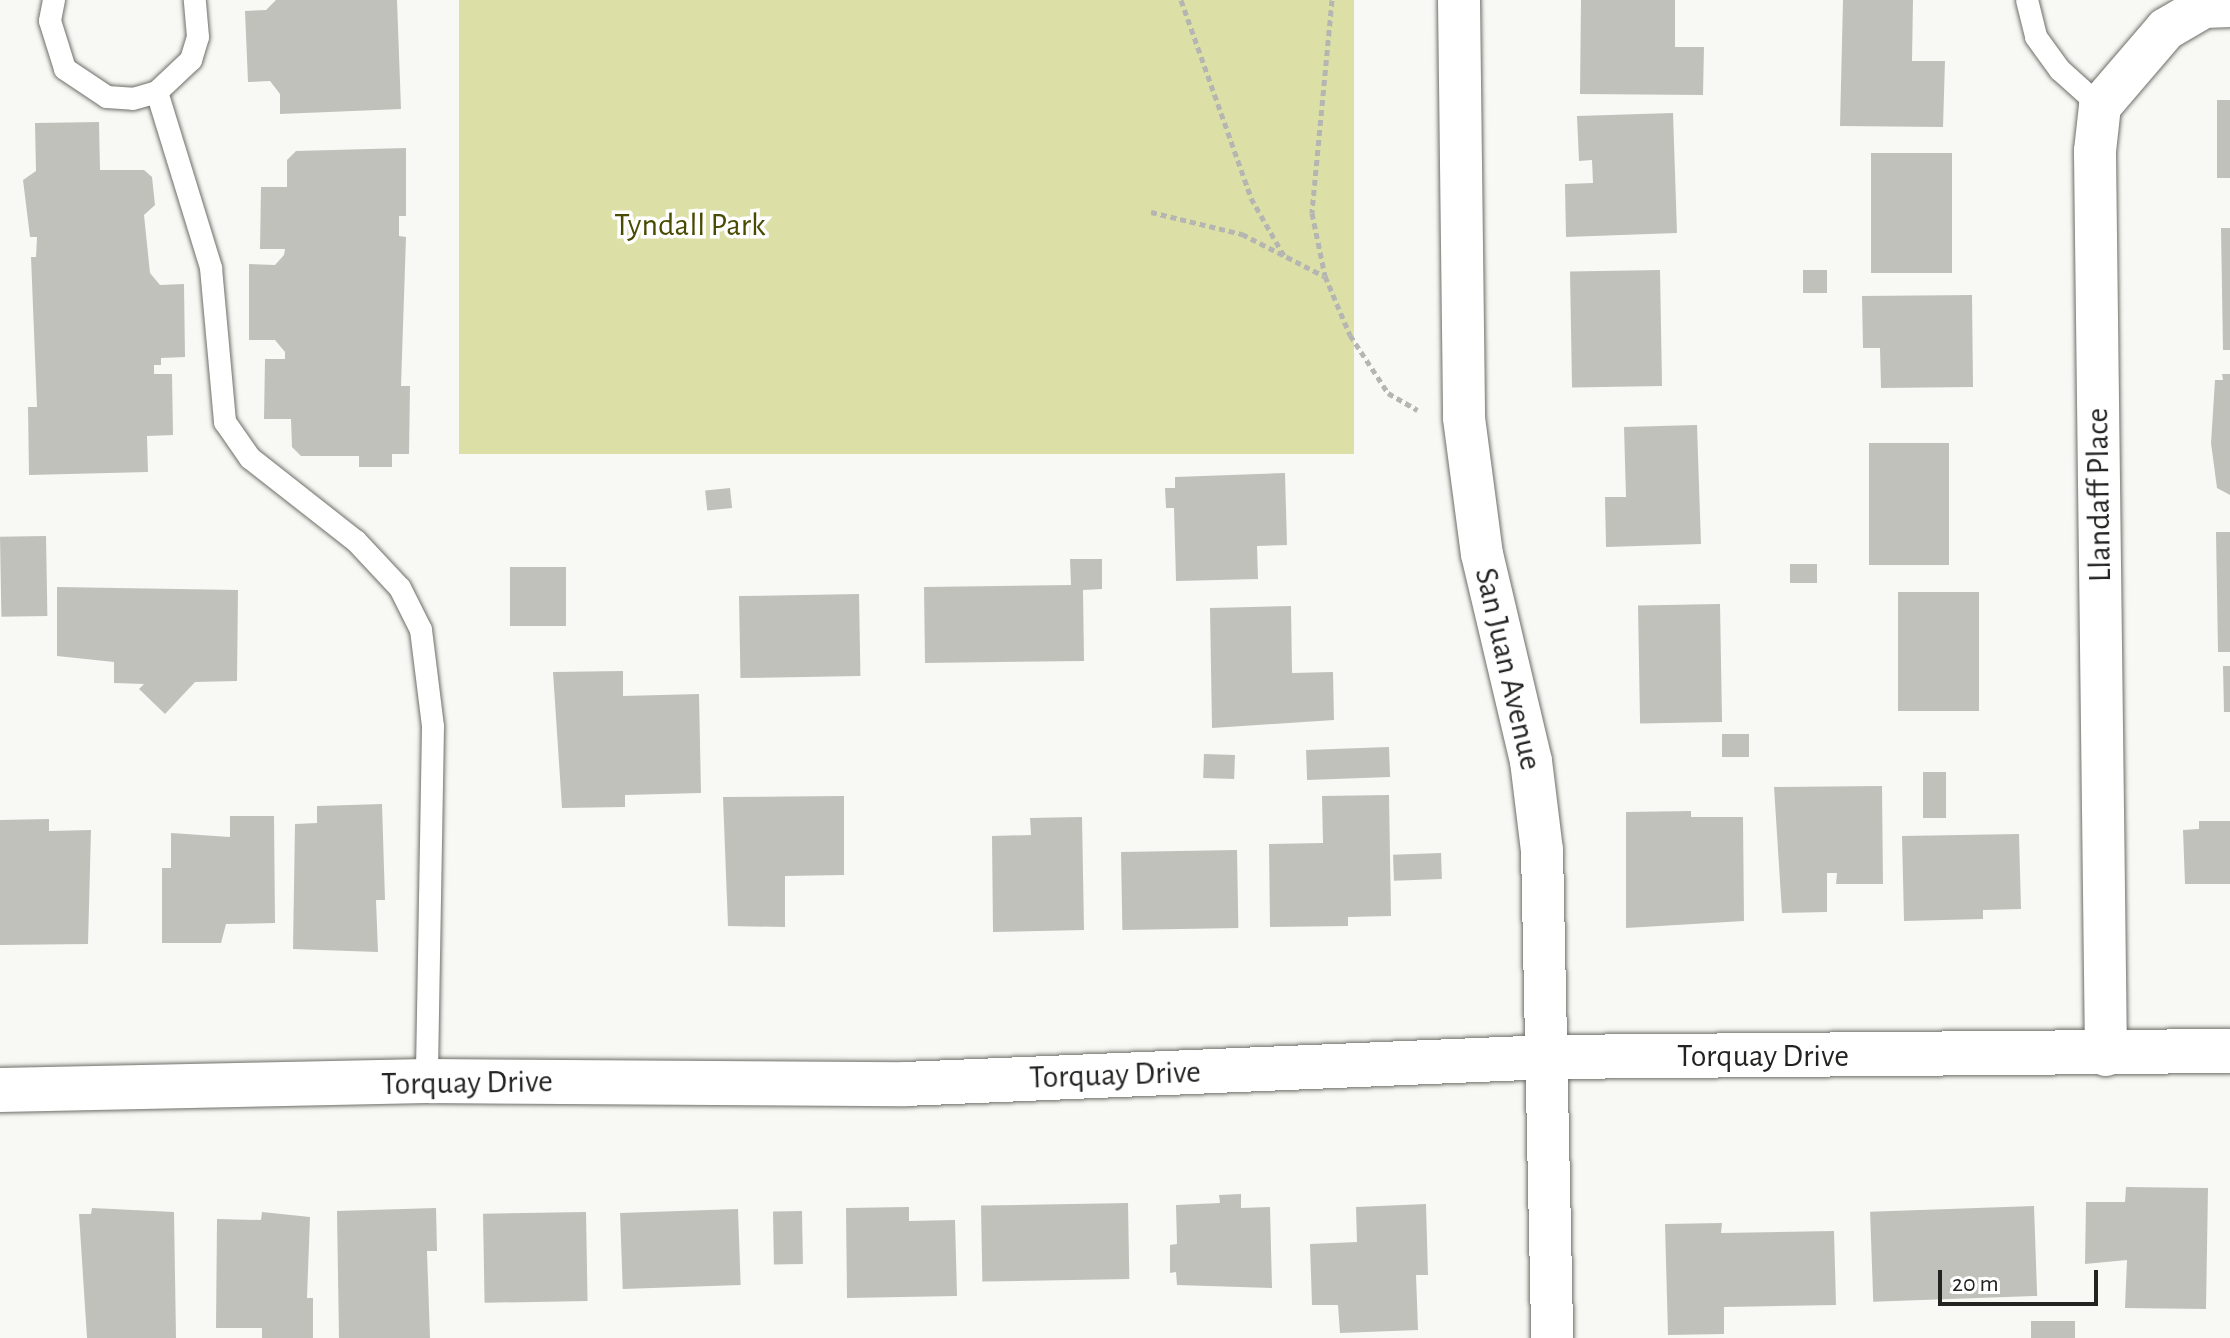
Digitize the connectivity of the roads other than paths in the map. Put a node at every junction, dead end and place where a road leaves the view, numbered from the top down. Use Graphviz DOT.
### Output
graph roads {
  1 [pos="54,0"];
  2 [pos="195,0"];
  3 [pos="1459,0"];
  4 [pos="2027,0"];
  5 [pos="2230,6"];
  6 [pos="2177,8"];
  7 [pos="157,92"];
  8 [pos="2100,106"];
  9 [pos="2230,1051"];
  10 [pos="2106,1055"];
  11 [pos="1550,1057"];
  12 [pos="427,1081"];
  13 [pos="0,1090"];
  14 [pos="1552,1338"];
  1 -- 7 [label="lane"];
  2 -- 7 [label="lane"];
  3 -- 11 [label="street, San Juan Avenue"];
  4 -- 8 [label="lane"];
  5 -- 6 [label="street, Llandaff Place"];
  6 -- 8 [label="street, Llandaff Place"];
  7 -- 12 [label="lane"];
  8 -- 10 [label="street, Llandaff Place"];
  9 -- 10 [label="street, Torquay Drive"];
  10 -- 11 [label="street, Torquay Drive"];
  11 -- 12 [label="street, Torquay Drive"];
  11 -- 14 [label="street, San Juan Avenue"];
  12 -- 13 [label="street, Torquay Drive"];
}
